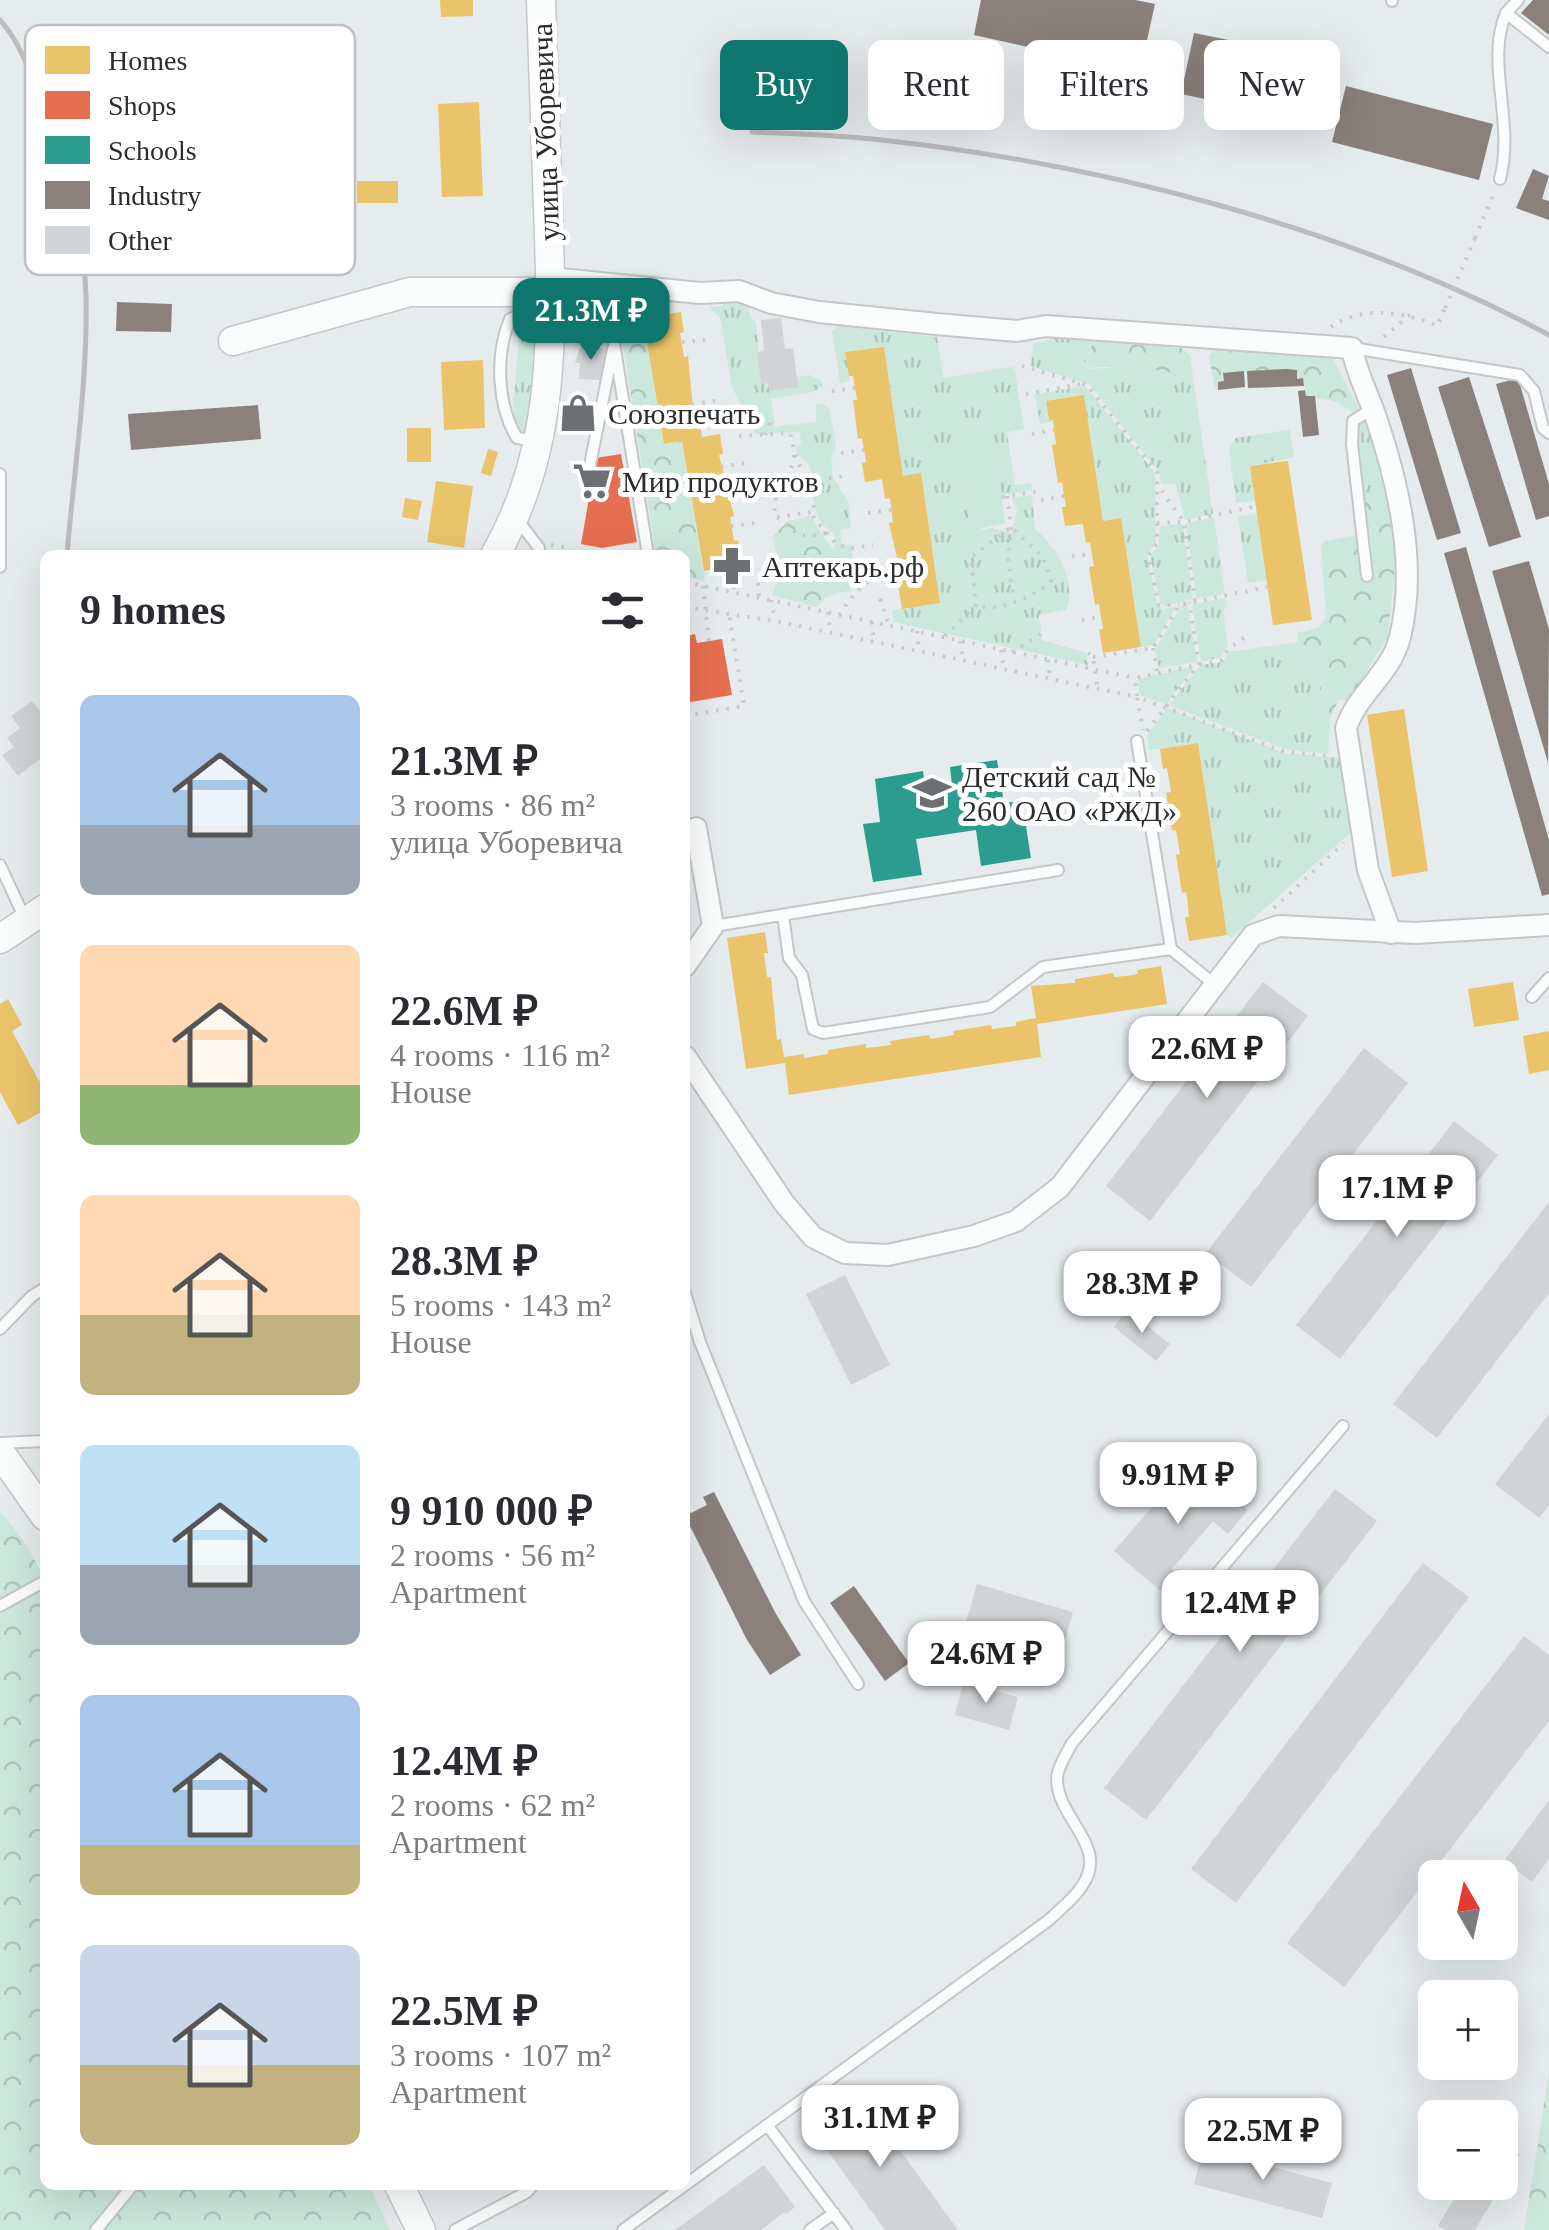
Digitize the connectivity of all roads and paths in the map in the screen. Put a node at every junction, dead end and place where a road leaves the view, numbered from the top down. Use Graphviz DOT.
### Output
graph roads {
  1 [pos="541,0"];
  2 [pos="1518,0"];
  3 [pos="1506,13"];
  4 [pos="1549,46"];
  5 [pos="1500,179"];
  6 [pos="614,286"];
  7 [pos="550,294"];
  8 [pos="1411,314"];
  9 [pos="708,340"];
  10 [pos="232,341"];
  11 [pos="682,342"];
  12 [pos="614,343"];
  13 [pos="1352,348"];
  14 [pos="1377,351"];
  15 [pos="1022,366"];
  16 [pos="1082,384"];
  17 [pos="855,388"];
  18 [pos="832,391"];
  19 [pos="1026,394"];
  20 [pos="718,400"];
  21 [pos="692,405"];
  22 [pos="1373,408"];
  23 [pos="773,416"];
  24 [pos="1054,430"];
  25 [pos="1549,433"];
  26 [pos="1032,434"];
  27 [pos="765,435"];
  28 [pos="740,436"];
  29 [pos="538,442"];
  30 [pos="864,450"];
  31 [pos="841,453"];
  32 [pos="794,454"];
  33 [pos="744,463"];
  34 [pos="721,466"];
  35 [pos="0,474"];
  36 [pos="588,476"];
  37 [pos="844,476"];
  38 [pos="806,482"];
  39 [pos="1159,487"];
  40 [pos="784,488"];
  41 [pos="1040,491"];
  42 [pos="1064,496"];
  43 [pos="1041,500"];
  44 [pos="1256,506"];
  45 [pos="891,510"];
  46 [pos="812,512"];
  47 [pos="868,513"];
  48 [pos="514,515"];
  49 [pos="777,517"];
  50 [pos="1184,522"];
  51 [pos="755,523"];
  52 [pos="1157,523"];
  53 [pos="732,526"];
  54 [pos="1011,527"];
  55 [pos="826,533"];
  56 [pos="547,544"];
  57 [pos="873,545"];
  58 [pos="570,548"];
  59 [pos="497,550"];
  60 [pos="539,550"];
  61 [pos="647,550"];
  62 [pos="1092,554"];
  63 [pos="1072,556"];
  64 [pos="732,566"];
  65 [pos="0,567"];
  66 [pos="900,570"];
  67 [pos="1367,576"];
  68 [pos="690,583"];
  69 [pos="758,584"];
  70 [pos="703,586"];
  71 [pos="1268,587"];
  72 [pos="734,592"];
  73 [pos="759,598"];
  74 [pos="880,599"];
  75 [pos="772,600"];
  76 [pos="1014,600"];
  77 [pos="1192,602"];
  78 [pos="976,605"];
  79 [pos="1180,605"];
  80 [pos="690,607"];
  81 [pos="705,610"];
  82 [pos="828,612"];
  83 [pos="729,614"];
  84 [pos="839,615"];
  85 [pos="1101,617"];
  86 [pos="1082,620"];
  87 [pos="775,621"];
  88 [pos="872,622"];
  89 [pos="888,626"];
  90 [pos="916,632"];
  91 [pos="830,634"];
  92 [pos="1041,634"];
  93 [pos="944,638"];
  94 [pos="1244,638"];
  95 [pos="709,640"];
  96 [pos="960,641"];
  97 [pos="874,643"];
  98 [pos="1153,648"];
  99 [pos="1001,650"];
  100 [pos="919,652"];
  101 [pos="1012,652"];
  102 [pos="1048,660"];
  103 [pos="964,662"];
  104 [pos="1199,664"];
  105 [pos="1093,669"];
  106 [pos="1004,671"];
  107 [pos="1157,672"];
  108 [pos="1135,678"];
  109 [pos="1050,680"];
  110 [pos="1098,691"];
  111 [pos="1138,697"];
  112 [pos="1166,706"];
  113 [pos="690,715"];
  114 [pos="1137,741"];
  115 [pos="1329,756"];
  116 [pos="696,828"];
  117 [pos="1362,836"];
  118 [pos="0,865"];
  119 [pos="1058,870"];
  120 [pos="36,915"];
  121 [pos="783,915"];
  122 [pos="713,926"];
  123 [pos="1549,926"];
  124 [pos="1391,933"];
  125 [pos="1253,935"];
  126 [pos="0,939"];
  127 [pos="1171,948"];
  128 [pos="690,959"];
  129 [pos="1549,978"];
  130 [pos="1214,984"];
  131 [pos="1532,997"];
  132 [pos="690,1063"];
  133 [pos="40,1291"];
  134 [pos="690,1309"];
  135 [pos="0,1329"];
  136 [pos="1343,1426"];
  137 [pos="40,1441"];
  138 [pos="0,1442"];
  139 [pos="0,1452"];
  140 [pos="40,1509"];
  141 [pos="40,1584"];
  142 [pos="0,1606"];
  143 [pos="858,1684"];
  144 [pos="767,2125"];
  145 [pos="690,2181"];
  146 [pos="129,2190"];
  147 [pos="401,2190"];
  148 [pos="529,2190"];
  149 [pos="678,2190"];
  150 [pos="834,2213"];
  151 [pos="96,2230"];
  152 [pos="421,2230"];
  153 [pos="455,2230"];
  154 [pos="623,2230"];
  155 [pos="810,2230"];
  156 [pos="846,2230"];
  1 -- 7 [label="main road, улица Уборевича"];
  2 -- 3 [label="lane"];
  3 -- 4 [label="lane"];
  3 -- 5 [label="lane"];
  5 -- 8 [label="path, bridge"];
  6 -- 7 [label="street"];
  6 -- 12 [label="lane"];
  6 -- 13 [label="street"];
  7 -- 10 [label="main road"];
  7 -- 29 [label="main road, улица Уборевича"];
  7 -- 29 [label="lane"];
  8 -- 13 [label="path"];
  8 -- 14 [label="path"];
  9 -- 11 [label="path"];
  12 -- 36 [label="lane"];
  12 -- 61 [label="lane"];
  13 -- 14 [label="lane"];
  13 -- 22 [label="street"];
  14 -- 25 [label="lane"];
  15 -- 16 [label="path"];
  16 -- 19 [label="path"];
  16 -- 39 [label="path"];
  17 -- 18 [label="path"];
  20 -- 21 [label="path"];
  22 -- 67 [label="lane"];
  22 -- 117 [label="street"];
  23 -- 27 [label="path"];
  24 -- 26 [label="path"];
  27 -- 28 [label="path"];
  27 -- 32 [label="path"];
  29 -- 48 [label="main road, улица Уборевича"];
  30 -- 31 [label="path"];
  32 -- 38 [label="path"];
  32 -- 40 [label="path"];
  33 -- 34 [label="path"];
  35 -- 65 [label="lane"];
  37 -- 38 [label="path"];
  38 -- 40 [label="path"];
  38 -- 46 [label="path"];
  39 -- 50 [label="path"];
  39 -- 52 [label="path"];
  40 -- 49 [label="path"];
  41 -- 54 [label="path"];
  42 -- 43 [label="path"];
  44 -- 50 [label="path"];
  45 -- 47 [label="path"];
  46 -- 49 [label="path"];
  46 -- 55 [label="path"];
  48 -- 59 [label="main road, улица Уборевича"];
  48 -- 60 [label="lane"];
  49 -- 55 [label="path"];
  50 -- 52 [label="path"];
  50 -- 77 [label="path"];
  51 -- 53 [label="path"];
  52 -- 79 [label="path"];
  54 -- 76 [label="path"];
  54 -- 76 [label="path"];
  54 -- 78 [label="path"];
  55 -- 57 [label="path"];
  56 -- 58 [label="path"];
  62 -- 63 [label="path"];
  64 -- 72 [label="path"];
  66 -- 84 [label="path"];
  68 -- 70 [label="path"];
  69 -- 73 [label="path"];
  70 -- 72 [label="path"];
  70 -- 81 [label="path"];
  71 -- 77 [label="path"];
  72 -- 73 [label="path"];
  73 -- 75 [label="path"];
  74 -- 89 [label="path"];
  75 -- 82 [label="path"];
  75 -- 87 [label="path"];
  76 -- 78 [label="path"];
  77 -- 79 [label="path"];
  77 -- 104 [label="path"];
  78 -- 93 [label="path"];
  79 -- 98 [label="path"];
  80 -- 81 [label="path"];
  81 -- 83 [label="path"];
  81 -- 95 [label="path"];
  82 -- 84 [label="path"];
  82 -- 91 [label="path"];
  83 -- 87 [label="path"];
  83 -- 113 [label="path"];
  84 -- 88 [label="path"];
  85 -- 86 [label="path"];
  87 -- 91 [label="path"];
  88 -- 89 [label="path"];
  88 -- 97 [label="path"];
  89 -- 90 [label="path"];
  90 -- 93 [label="path"];
  90 -- 100 [label="path"];
  91 -- 97 [label="path"];
  92 -- 101 [label="path"];
  93 -- 96 [label="path"];
  94 -- 104 [label="path"];
  96 -- 99 [label="path"];
  96 -- 103 [label="path"];
  97 -- 100 [label="path"];
  98 -- 105 [label="path"];
  98 -- 107 [label="path"];
  99 -- 101 [label="path"];
  99 -- 106 [label="path"];
  100 -- 103 [label="path"];
  101 -- 102 [label="path"];
  102 -- 105 [label="path"];
  102 -- 109 [label="path"];
  103 -- 106 [label="path"];
  104 -- 107 [label="path"];
  104 -- 112 [label="path"];
  105 -- 108 [label="path"];
  105 -- 110 [label="path"];
  106 -- 109 [label="path"];
  107 -- 108 [label="path"];
  108 -- 111 [label="path"];
  109 -- 110 [label="path"];
  110 -- 111 [label="path"];
  111 -- 112 [label="path"];
  111 -- 112 [label="path"];
  112 -- 115 [label="path"];
  114 -- 127 [label="lane"];
  116 -- 122 [label="street"];
  117 -- 124 [label="street"];
  117 -- 125 [label="path"];
  118 -- 120 [label="lane"];
  119 -- 121 [label="lane"];
  120 -- 126 [label="main road"];
  121 -- 122 [label="lane"];
  121 -- 127 [label="lane"];
  122 -- 128 [label="street"];
  123 -- 124 [label="street"];
  124 -- 125 [label="street"];
  125 -- 130 [label="street"];
  127 -- 130 [label="lane"];
  129 -- 131 [label="lane"];
  130 -- 132 [label="street"];
  133 -- 135 [label="lane"];
  134 -- 143 [label="lane"];
  136 -- 144 [label="lane"];
  137 -- 138 [label="lane"];
  139 -- 140 [label="main road"];
  141 -- 142 [label="lane"];
  144 -- 145 [label="lane"];
  144 -- 150 [label="lane"];
  146 -- 151 [label="lane"];
  147 -- 152 [label="main road"];
  148 -- 153 [label="lane"];
  149 -- 154 [label="lane"];
  150 -- 155 [label="lane"];
  150 -- 156 [label="lane"];
}
